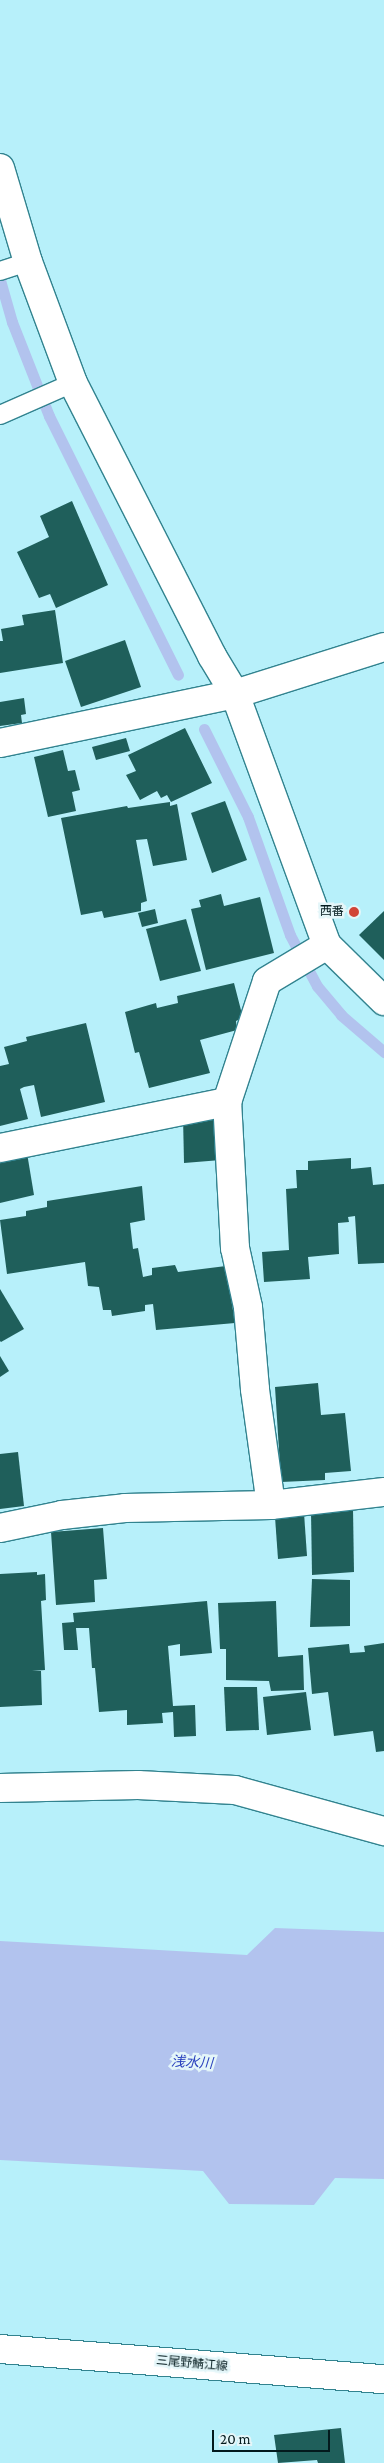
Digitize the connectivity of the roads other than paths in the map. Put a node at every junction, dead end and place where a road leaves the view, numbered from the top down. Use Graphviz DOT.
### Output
graph roads {
  1 [pos="0,168"];
  2 [pos="13,266"];
  3 [pos="64,388"];
  4 [pos="0,416"];
  5 [pos="384,647"];
  6 [pos="235,694"];
  7 [pos="0,743"];
  8 [pos="320,949"];
  9 [pos="384,1001"];
  10 [pos="227,1102"];
  11 [pos="0,1148"];
  12 [pos="384,1492"];
  13 [pos="271,1505"];
  14 [pos="0,1528"];
  15 [pos="0,1788"];
  16 [pos="384,1831"];
  17 [pos="0,2349"];
  18 [pos="384,2379"];
  1 -- 2 [label="street"];
  2 -- 3 [label="street"];
  3 -- 4 [label="lane"];
  3 -- 6 [label="street"];
  5 -- 6 [label="street"];
  6 -- 7 [label="street"];
  6 -- 8 [label="street"];
  8 -- 9 [label="street"];
  8 -- 10 [label="street"];
  10 -- 11 [label="street"];
  10 -- 13 [label="street"];
  12 -- 13 [label="street"];
  13 -- 14 [label="street"];
  15 -- 16 [label="street"];
  17 -- 18 [label="street, 三尾野鯖江線"];
}
